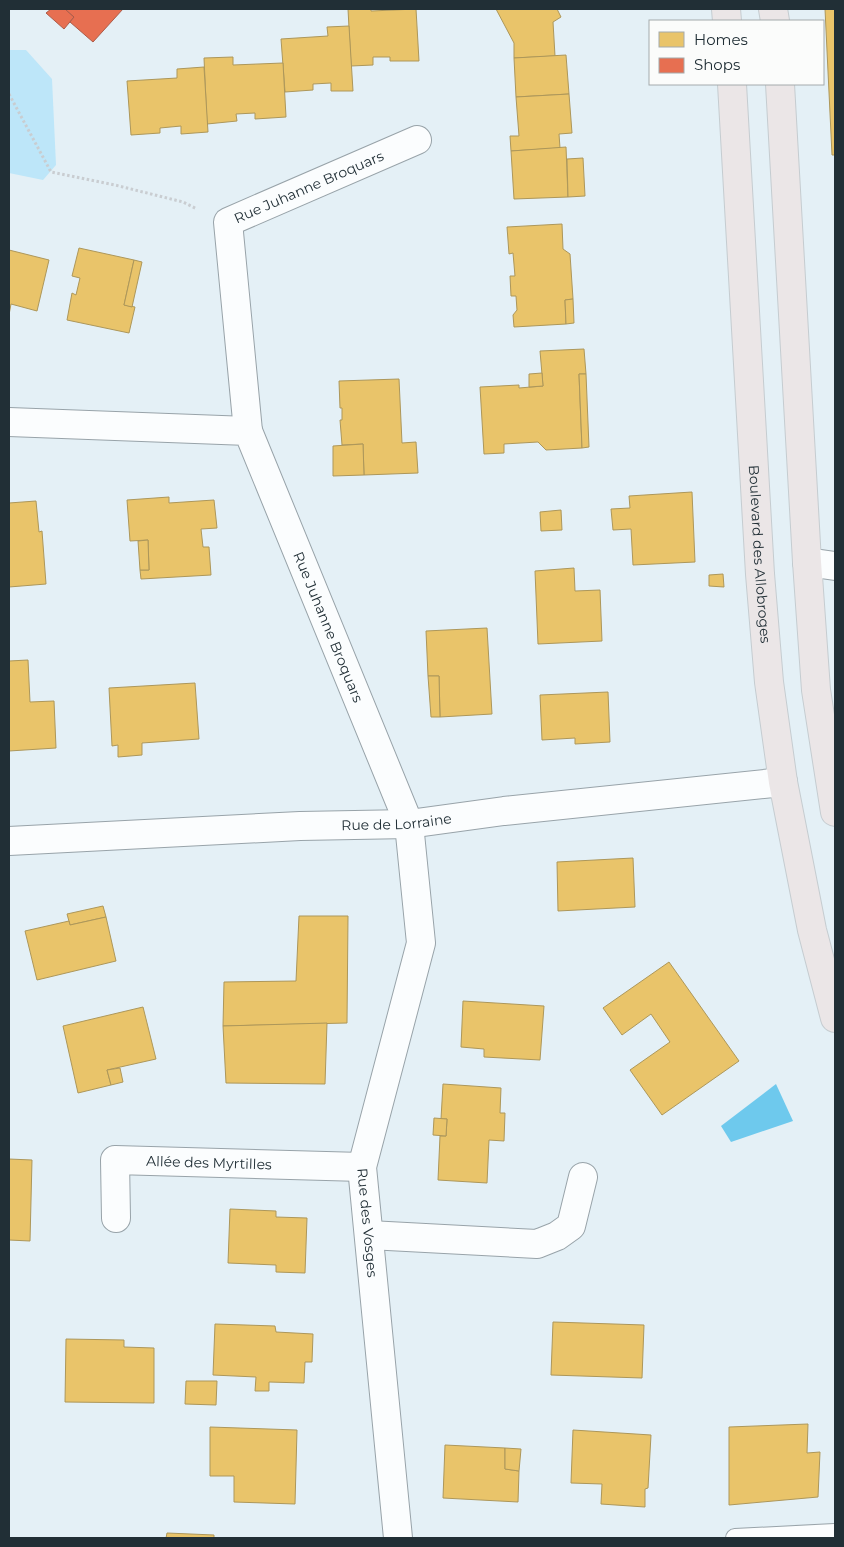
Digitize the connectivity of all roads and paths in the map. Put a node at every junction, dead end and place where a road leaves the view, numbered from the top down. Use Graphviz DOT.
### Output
graph roads {
  1 [pos="732,85"];
  2 [pos="780,85"];
  3 [pos="9,94"];
  4 [pos="417,140"];
  5 [pos="228,222"];
  6 [pos="9,422"];
  7 [pos="248,431"];
  8 [pos="807,562"];
  9 [pos="835,566"];
  10 [pos="783,782"];
  11 [pos="835,812"];
  12 [pos="410,824"];
  13 [pos="9,841"];
  14 [pos="835,1018"];
  15 [pos="362,1167"];
  16 [pos="583,1177"];
  17 [pos="116,1218"];
  18 [pos="369,1235"];
  19 [pos="835,1533"];
  20 [pos="398,1538"];
  21 [pos="735,1538"];
  1 -- 10 [label="main road, Boulevard des Allobroges"];
  2 -- 8 [label="main road"];
  3 -- 5 [label="path"];
  4 -- 5 [label="street, Rue Juhanne Broquars"];
  5 -- 7 [label="street, Rue Juhanne Broquars"];
  6 -- 7 [label="street"];
  7 -- 12 [label="street, Rue Juhanne Broquars"];
  8 -- 9 [label="street"];
  8 -- 11 [label="main road"];
  10 -- 12 [label="street, Rue de Lorraine"];
  10 -- 14 [label="main road, Boulevard des Allobroges"];
  12 -- 13 [label="street, Rue de Lorraine"];
  12 -- 15 [label="street, Rue des Vosges"];
  15 -- 17 [label="street, Allée des Myrtilles"];
  15 -- 18 [label="street, Rue des Vosges"];
  16 -- 18 [label="street"];
  18 -- 20 [label="street, Rue des Vosges"];
  19 -- 21 [label="lane"];
}
